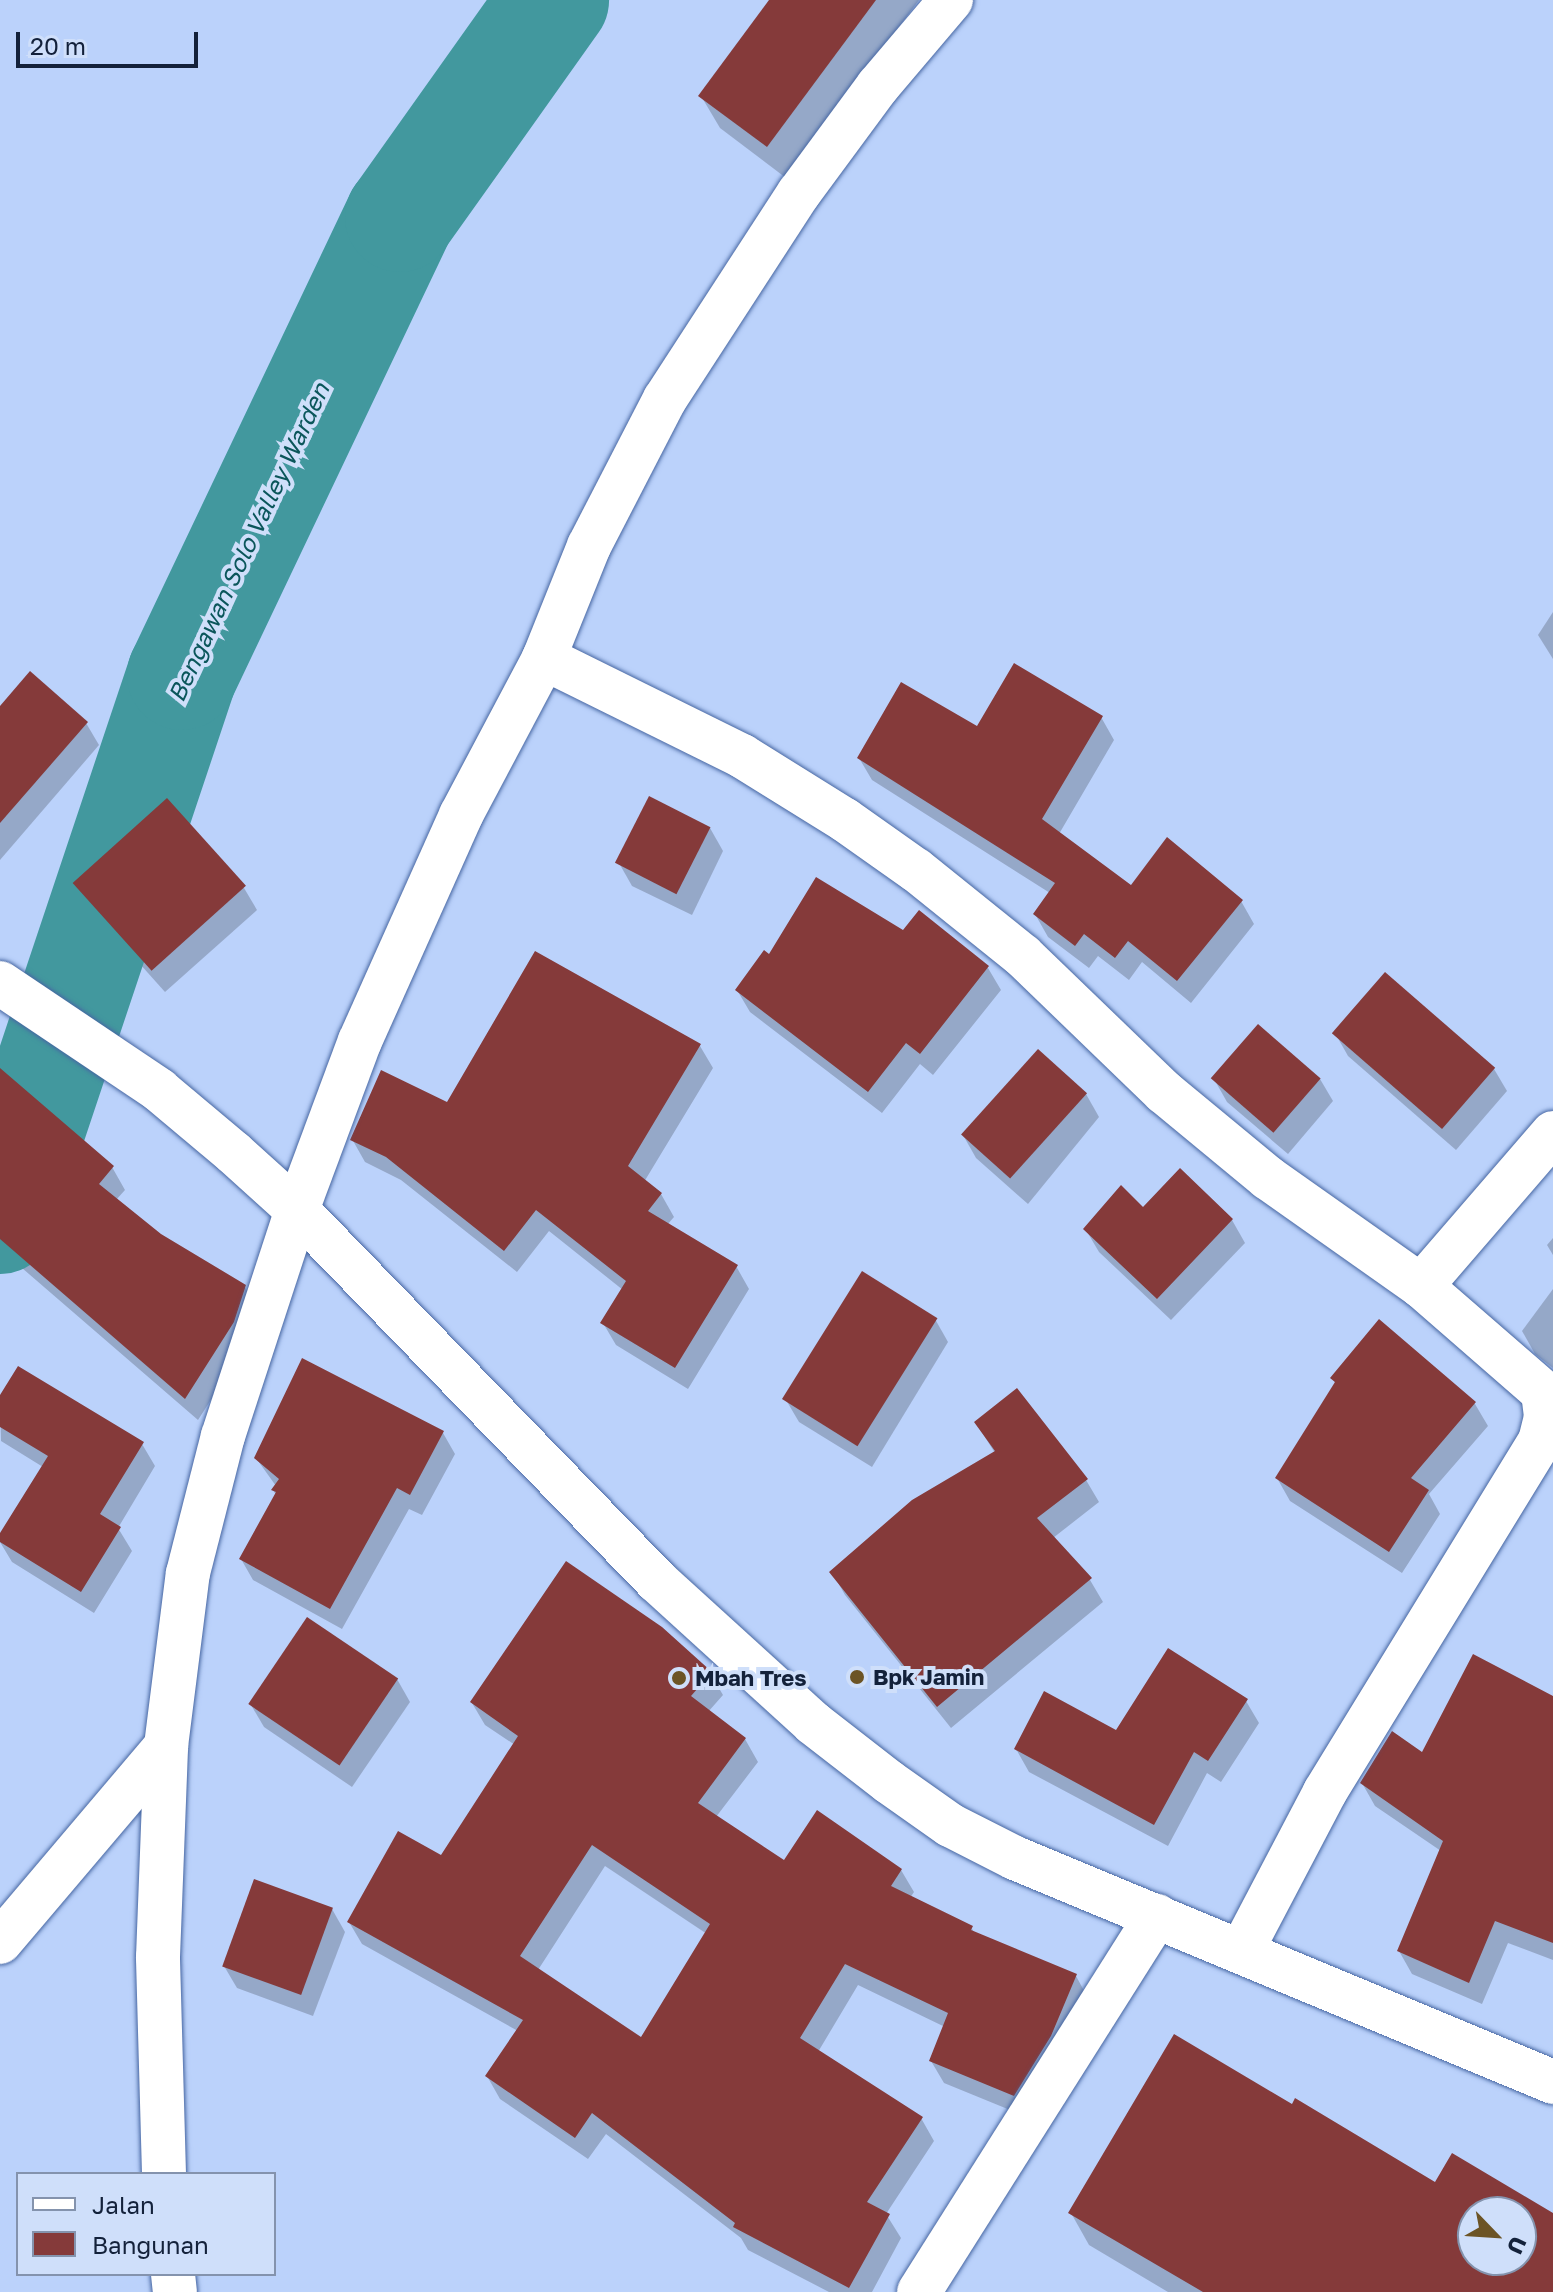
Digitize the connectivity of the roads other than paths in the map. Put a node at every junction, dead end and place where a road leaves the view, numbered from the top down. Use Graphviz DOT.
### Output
graph roads {
  1 [pos="951,0"];
  2 [pos="544,658"];
  3 [pos="0,983"];
  4 [pos="1553,1133"];
  5 [pos="297,1210"];
  6 [pos="1421,1286"];
  7 [pos="166,1746"];
  8 [pos="1157,1916"];
  9 [pos="0,1942"];
  10 [pos="1242,1950"];
  11 [pos="1553,2082"];
  12 [pos="164,2172"];
  13 [pos="919,2292"];
  1 -- 2 [label="street"];
  2 -- 5 [label="street"];
  2 -- 6 [label="street"];
  3 -- 5 [label="street"];
  4 -- 6 [label="street"];
  5 -- 7 [label="street"];
  5 -- 8 [label="street"];
  6 -- 10 [label="street"];
  7 -- 9 [label="street"];
  7 -- 12 [label="street"];
  8 -- 10 [label="street"];
  8 -- 13 [label="street"];
  10 -- 11 [label="street"];
}
